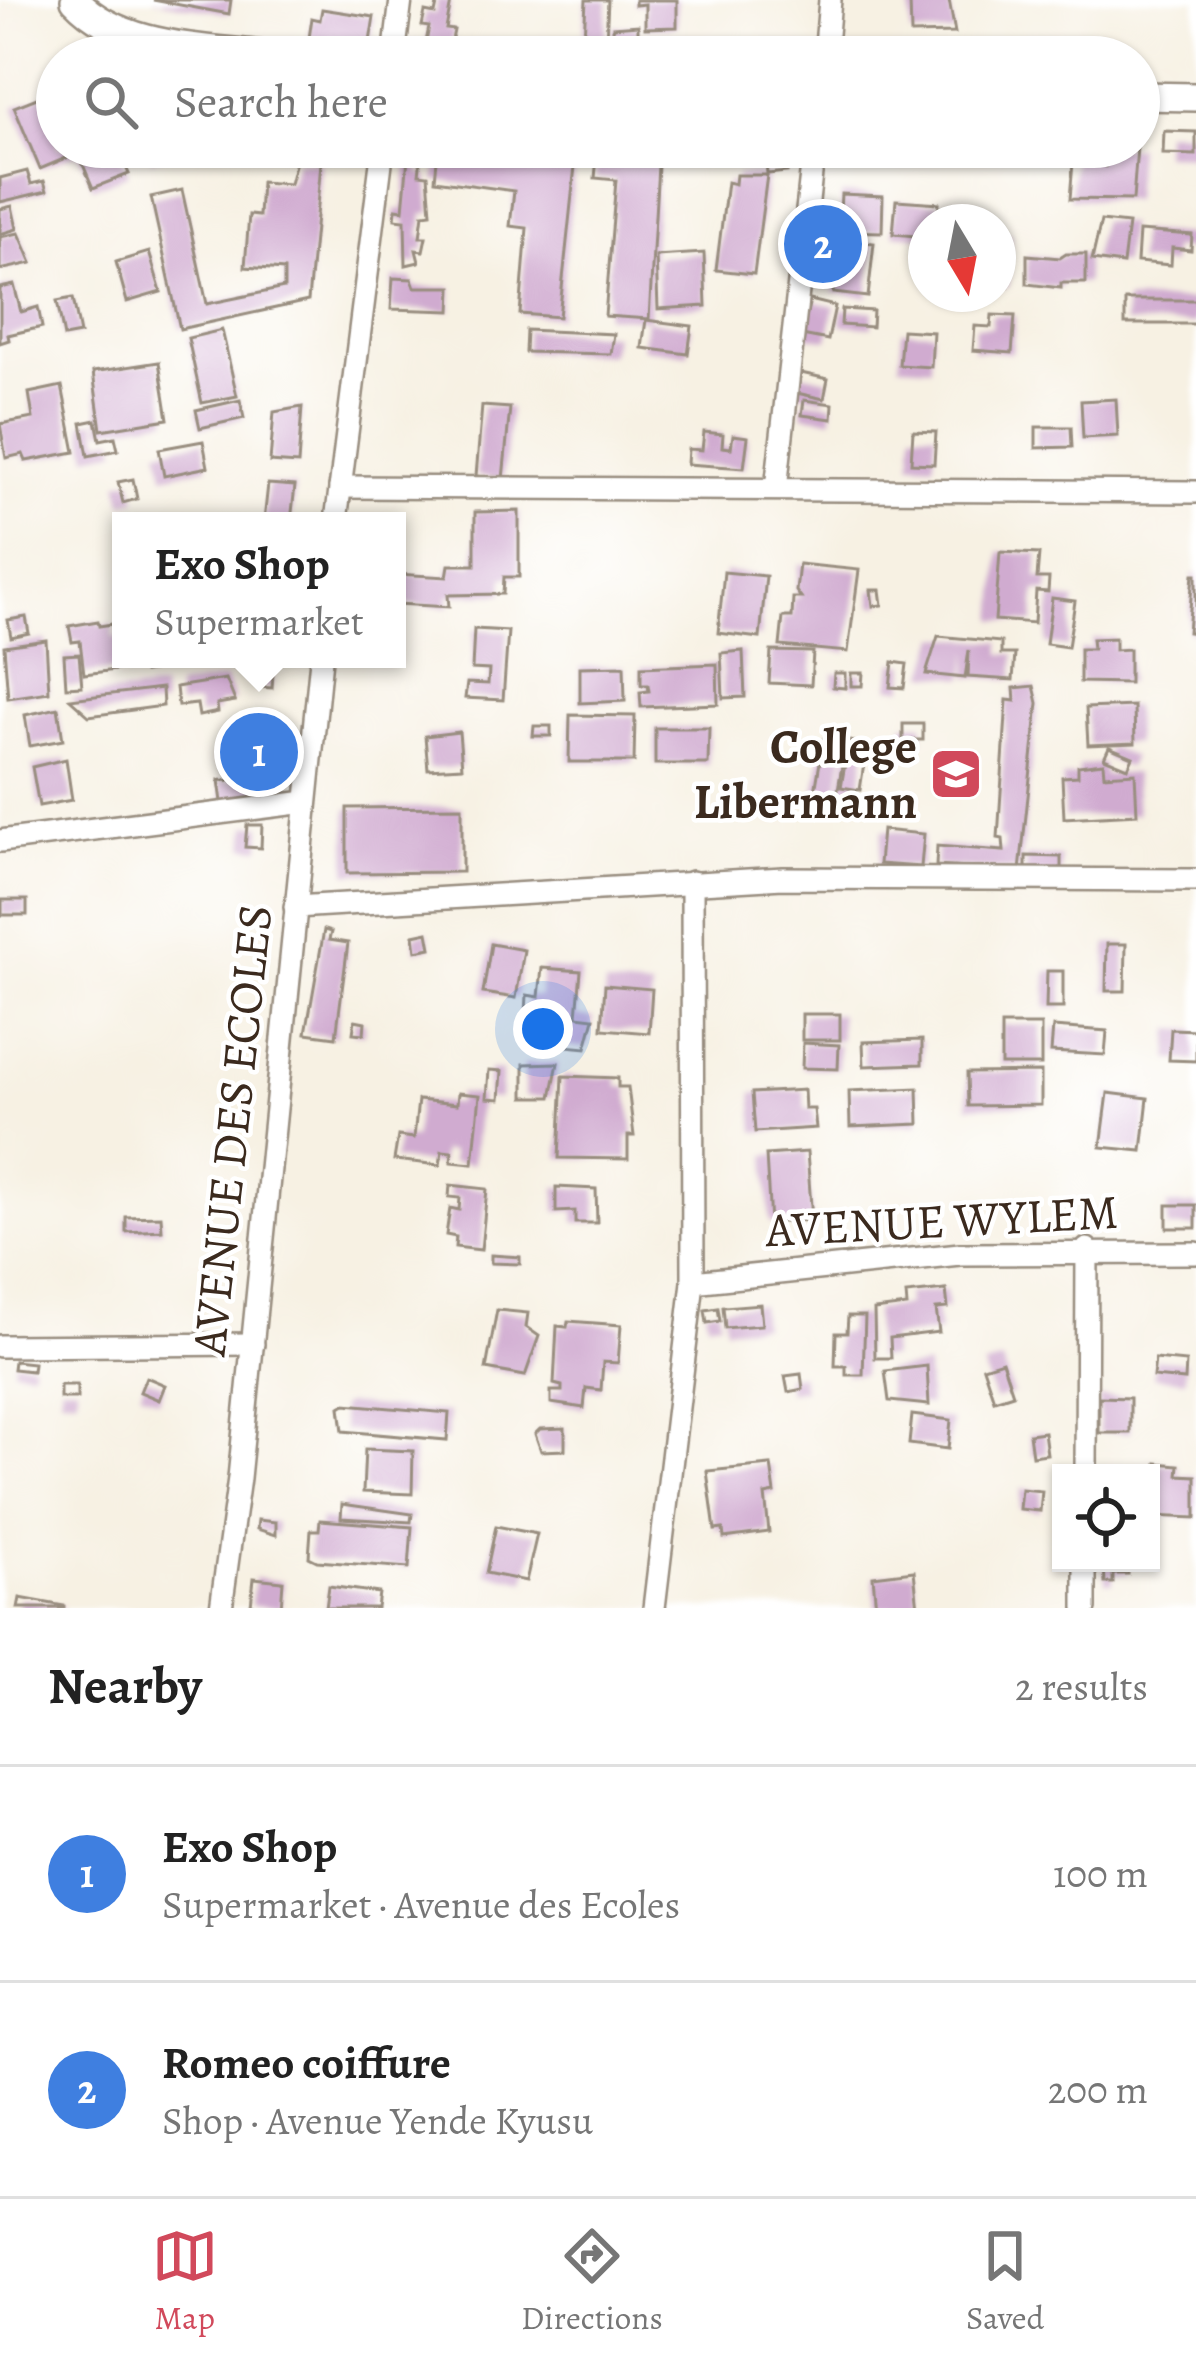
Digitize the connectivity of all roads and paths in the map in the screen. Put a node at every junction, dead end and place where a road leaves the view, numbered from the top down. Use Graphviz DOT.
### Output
graph roads {
  1 [pos="75,0"];
  2 [pos="401,0"];
  3 [pos="830,0"];
  4 [pos="143,36"];
  5 [pos="397,36"];
  6 [pos="827,36"];
  7 [pos="1160,96"];
  8 [pos="1196,97"];
  9 [pos="380,168"];
  10 [pos="812,168"];
  11 [pos="340,487"];
  12 [pos="776,489"];
  13 [pos="1196,492"];
  14 [pos="337,512"];
  15 [pos="320,668"];
  16 [pos="306,802"];
  17 [pos="0,841"];
  18 [pos="1196,880"];
  19 [pos="692,882"];
  20 [pos="296,907"];
  21 [pos="1087,1250"];
  22 [pos="1196,1253"];
  23 [pos="693,1282"];
  24 [pos="253,1344"];
  25 [pos="0,1346"];
  26 [pos="1085,1464"];
  27 [pos="1085,1572"];
  28 [pos="221,1608"];
  29 [pos="654,1608"];
  30 [pos="1084,1608"];
  1 -- 4 [label="street"];
  2 -- 5 [label="street"];
  3 -- 6 [label="street"];
  7 -- 8 [label="street"];
  9 -- 11 [label="street"];
  10 -- 12 [label="street"];
  11 -- 12 [label="street"];
  11 -- 14 [label="street"];
  12 -- 13 [label="street"];
  15 -- 16 [label="street, AVENUE DES ECOLES"];
  16 -- 17 [label="street"];
  16 -- 20 [label="street, AVENUE DES ECOLES"];
  18 -- 19 [label="street"];
  19 -- 20 [label="street"];
  19 -- 23 [label="street"];
  20 -- 24 [label="street, AVENUE DES ECOLES"];
  21 -- 22 [label="street, AVENUE WYLEM"];
  21 -- 23 [label="street, AVENUE WYLEM"];
  21 -- 26 [label="street"];
  23 -- 29 [label="street"];
  24 -- 25 [label="street"];
  24 -- 28 [label="street, AVENUE DES ECOLES"];
  27 -- 30 [label="street"];
}
